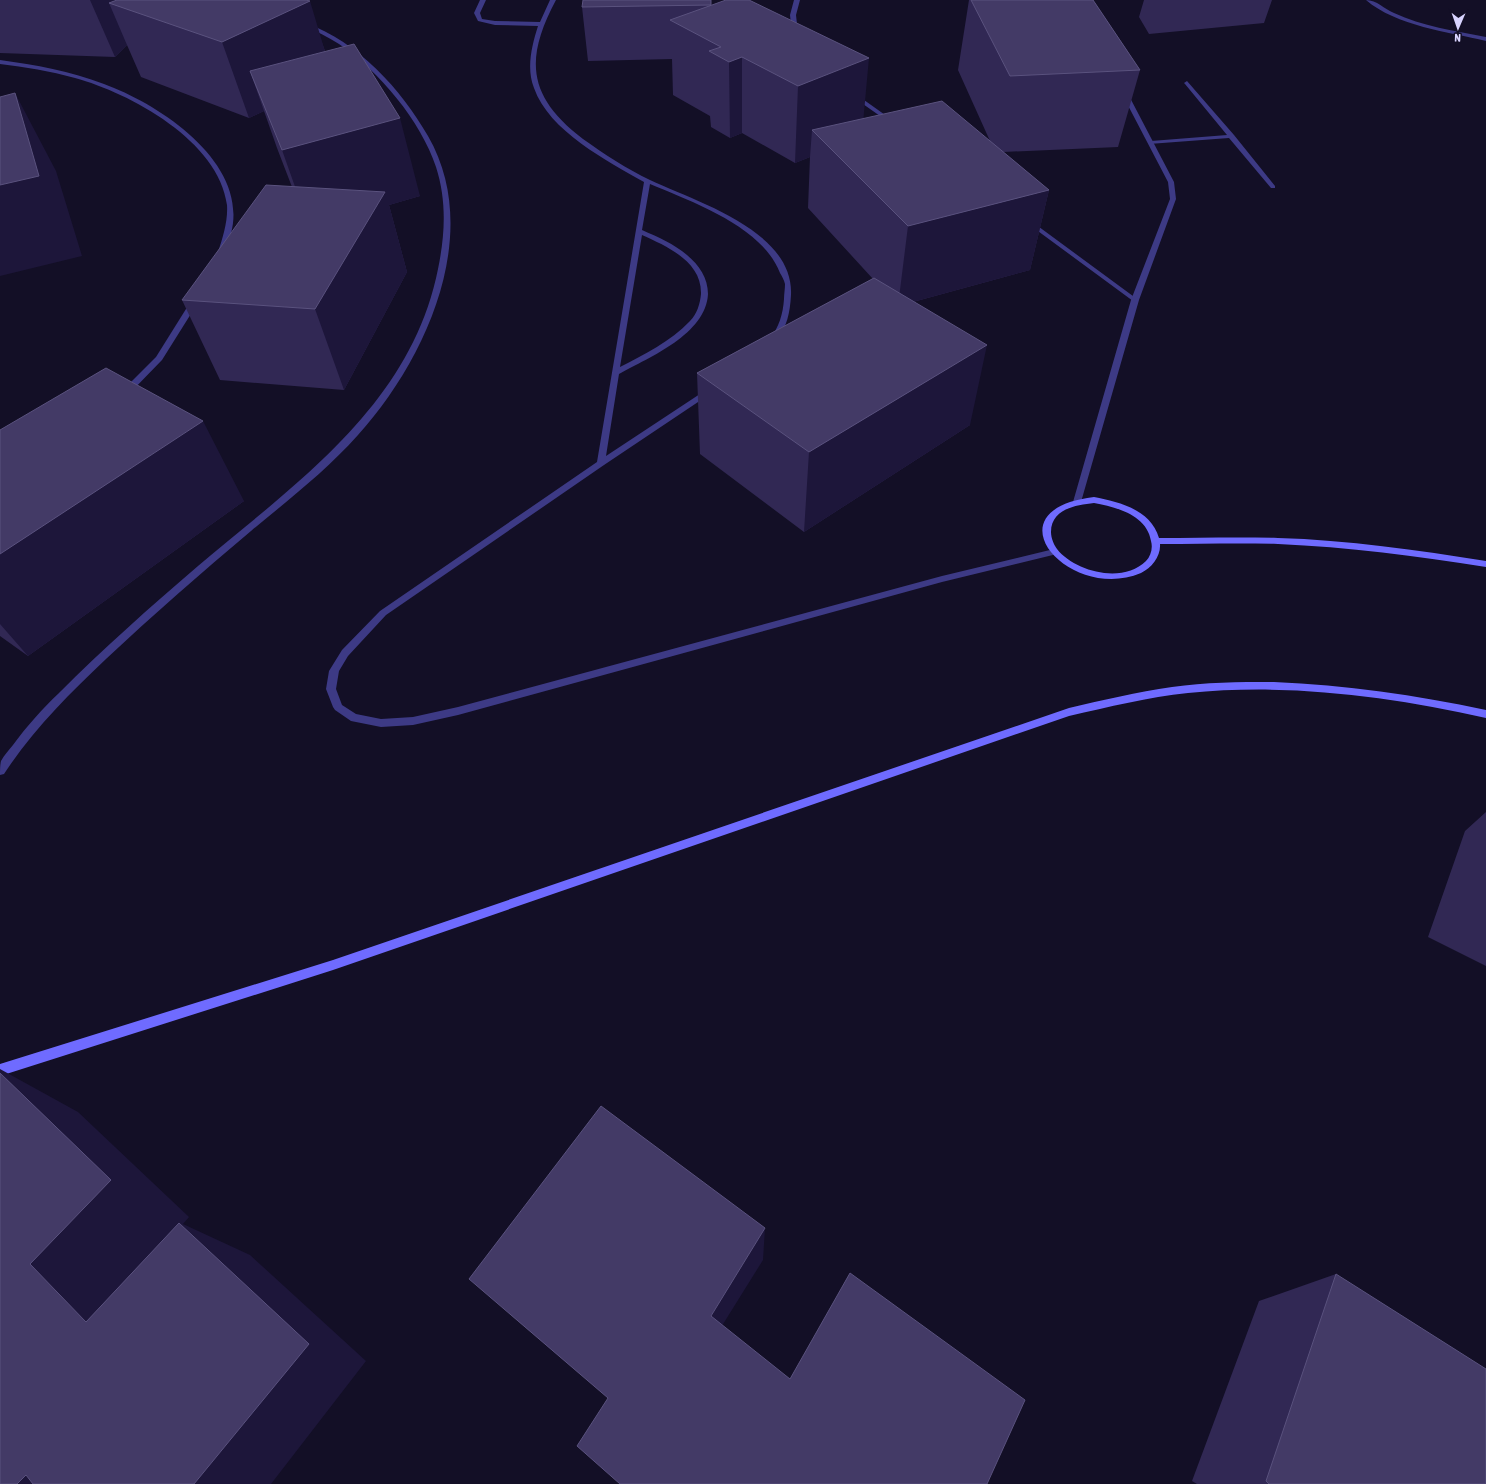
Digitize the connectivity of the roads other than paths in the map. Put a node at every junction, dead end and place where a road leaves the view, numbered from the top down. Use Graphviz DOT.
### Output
graph roads {
  1 [pos="483,0"];
  2 [pos="553,0"];
  3 [pos="797,0"];
  4 [pos="1369,0"];
  5 [pos="300,22"];
  6 [pos="541,24"];
  7 [pos="1486,39"];
  8 [pos="798,42"];
  9 [pos="0,62"];
  10 [pos="1188,83"];
  11 [pos="1122,88"];
  12 [pos="848,91"];
  13 [pos="898,126"];
  14 [pos="1232,136"];
  15 [pos="1151,143"];
  16 [pos="647,181"];
  17 [pos="1273,187"];
  18 [pos="1026,220"];
  19 [pos="638,231"];
  20 [pos="218,260"];
  21 [pos="201,292"];
  22 [pos="1135,300"];
  23 [pos="770,344"];
  24 [pos="615,373"];
  25 [pos="718,386"];
  26 [pos="121,397"];
  27 [pos="600,463"];
  28 [pos="1077,502"];
  29 [pos="1156,541"];
  30 [pos="1054,552"];
  31 [pos="1486,564"];
  32 [pos="1486,714"];
  33 [pos="0,771"];
  34 [pos="0,1070"];
  1 -- 6 [label="street"];
  2 -- 6 [label="street"];
  3 -- 8 [label="street"];
  4 -- 7 [label="street"];
  5 -- 33 [label="street"];
  6 -- 16 [label="street"];
  9 -- 20 [label="street"];
  10 -- 14 [label="street"];
  11 -- 15 [label="street"];
  12 -- 13 [label="street"];
  14 -- 15 [label="street"];
  14 -- 17 [label="street"];
  15 -- 22 [label="street"];
  16 -- 19 [label="street"];
  16 -- 23 [label="street"];
  18 -- 22 [label="street"];
  19 -- 24 [label="street"];
  19 -- 24 [label="street"];
  21 -- 26 [label="street"];
  22 -- 28 [label="street"];
  24 -- 27 [label="street"];
  25 -- 27 [label="street"];
  27 -- 30 [label="street"];
  28 -- 29 [label="street"];
  28 -- 30 [label="street"];
  29 -- 30 [label="street"];
  29 -- 31 [label="street"];
  32 -- 34 [label="street"];
}
